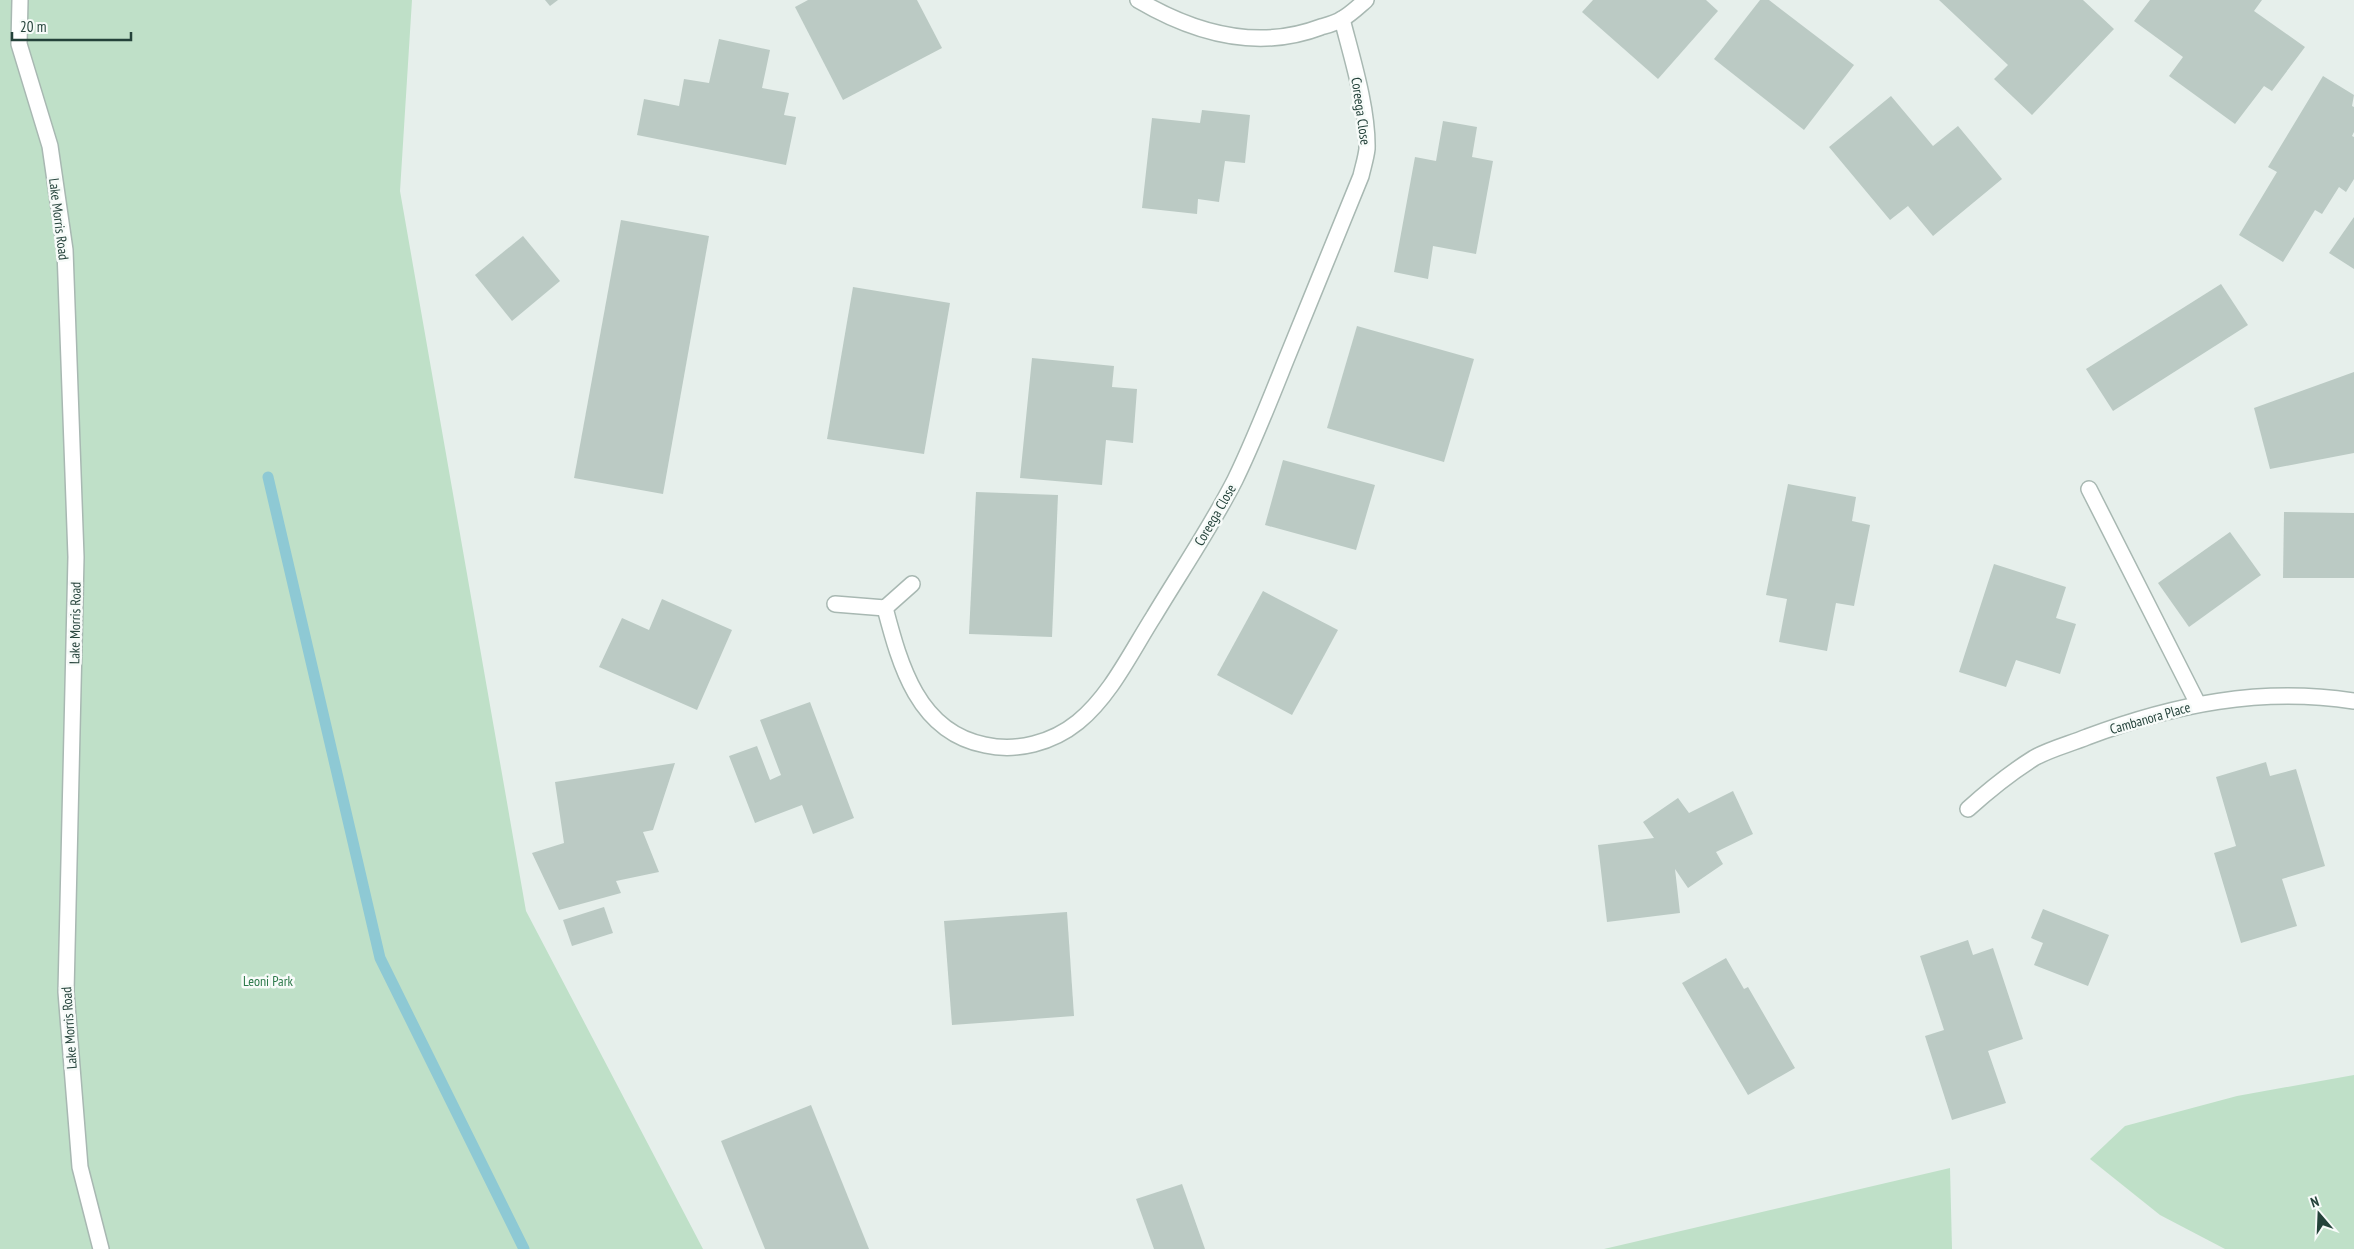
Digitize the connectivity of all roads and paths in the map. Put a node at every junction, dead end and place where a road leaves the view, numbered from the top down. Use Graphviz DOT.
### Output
graph roads {
  1 [pos="20,0"];
  2 [pos="1138,0"];
  3 [pos="1366,0"];
  4 [pos="1342,19"];
  5 [pos="2089,489"];
  6 [pos="912,584"];
  7 [pos="835,604"];
  8 [pos="885,608"];
  9 [pos="2354,701"];
  10 [pos="2198,704"];
  11 [pos="1968,809"];
  12 [pos="101,1249"];
  1 -- 12 [label="street, Lake Morris Road"];
  2 -- 4 [label="street"];
  3 -- 4 [label="street"];
  4 -- 8 [label="street, Coreega Close"];
  5 -- 10 [label="street"];
  6 -- 8 [label="street"];
  7 -- 8 [label="street"];
  9 -- 10 [label="street, Cambanora Place"];
  10 -- 11 [label="street, Cambanora Place"];
}
